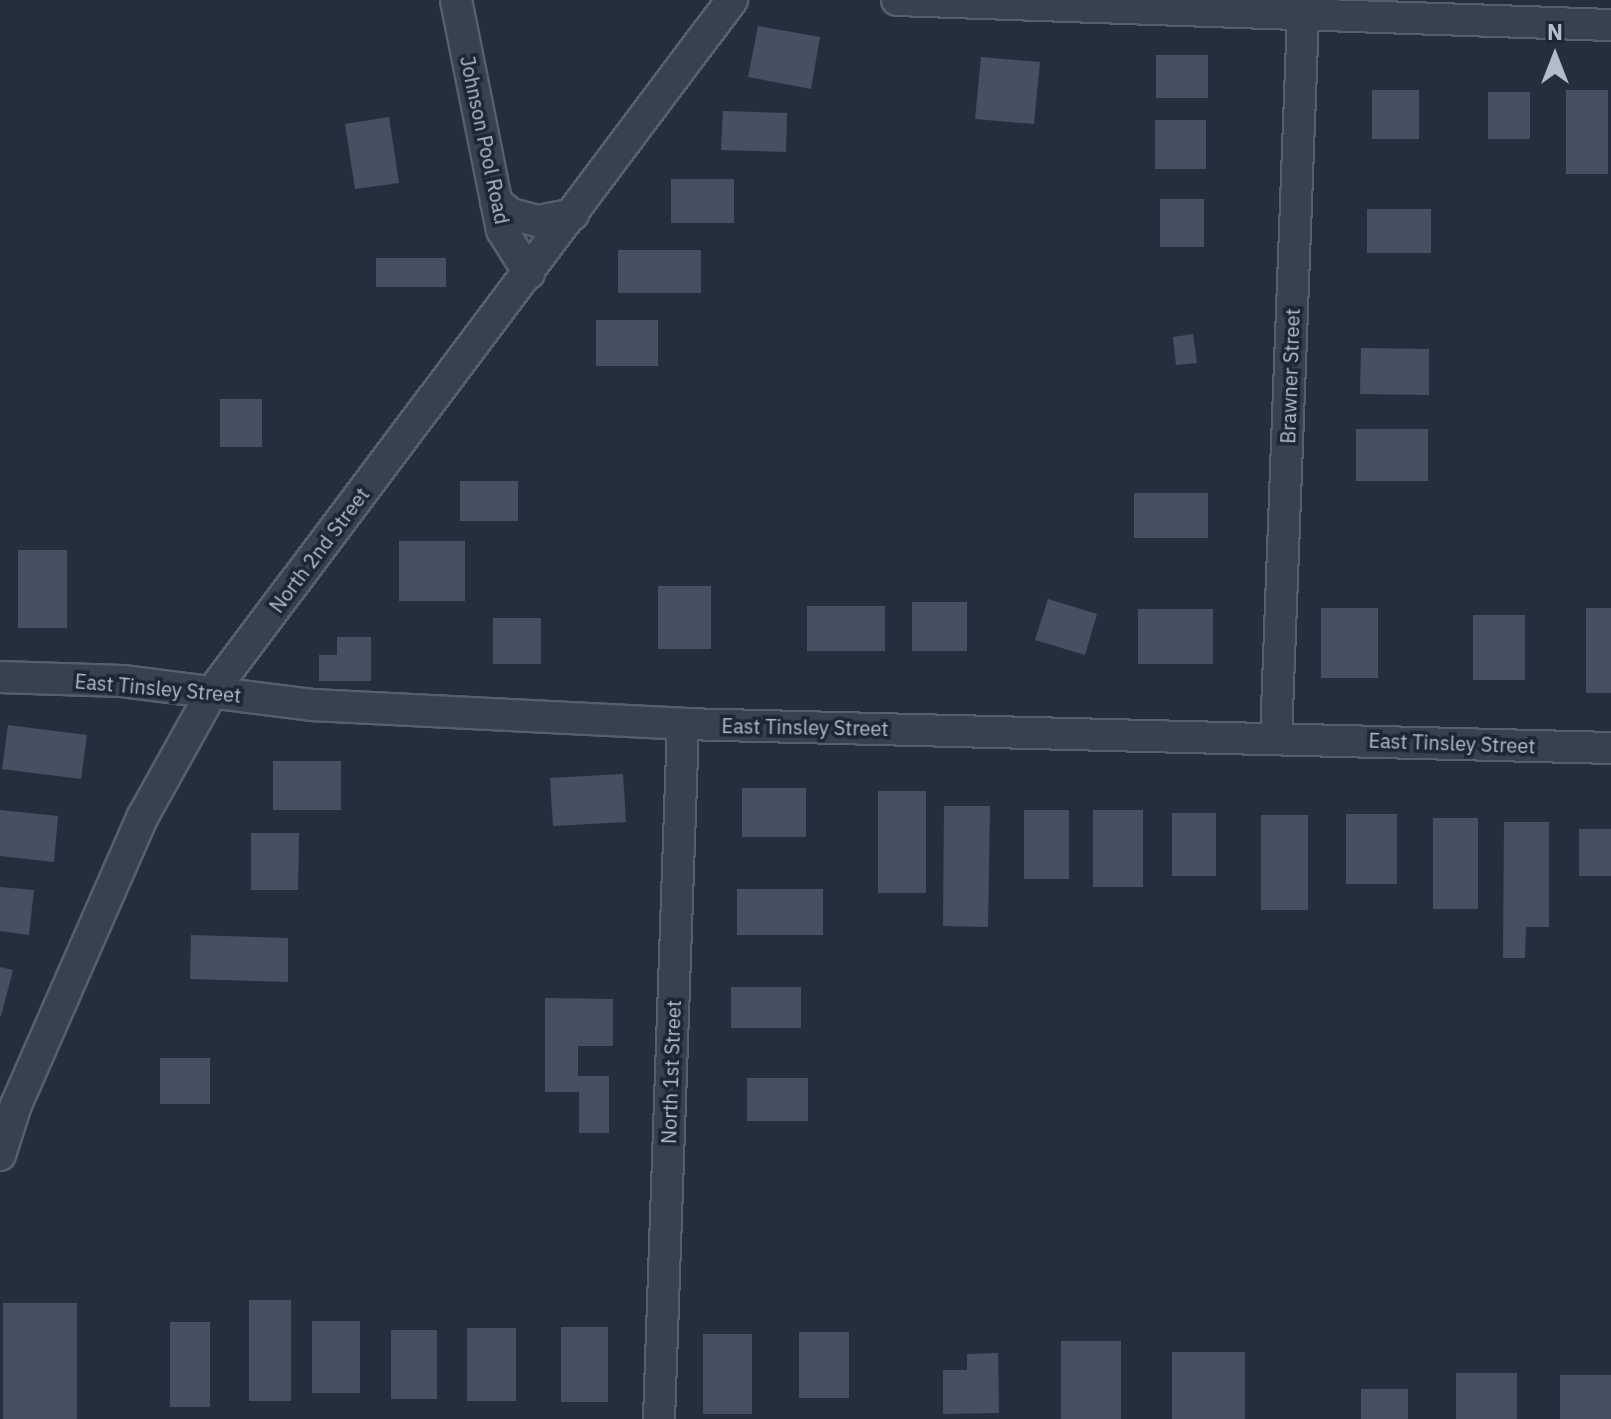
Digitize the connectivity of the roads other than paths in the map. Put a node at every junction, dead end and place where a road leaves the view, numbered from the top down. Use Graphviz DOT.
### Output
graph roads {
  1 [pos="456,0"];
  2 [pos="732,0"];
  3 [pos="897,0"];
  4 [pos="1303,14"];
  5 [pos="1611,25"];
  6 [pos="496,202"];
  7 [pos="573,214"];
  8 [pos="529,273"];
  9 [pos="0,677"];
  10 [pos="212,692"];
  11 [pos="683,724"];
  12 [pos="1276,738"];
  13 [pos="1611,748"];
  14 [pos="8,1105"];
  15 [pos="0,1155"];
  16 [pos="659,1419"];
  1 -- 6 [label="street, Johnson Pool Road"];
  2 -- 7 [label="street, North 2nd Street"];
  3 -- 4 [label="street"];
  4 -- 5 [label="street"];
  4 -- 12 [label="street, Brawner Street"];
  6 -- 7 [label="street"];
  6 -- 8 [label="street, Johnson Pool Road"];
  7 -- 8 [label="street, North 2nd Street"];
  8 -- 10 [label="street, North 2nd Street"];
  9 -- 10 [label="street, East Tinsley Street"];
  10 -- 11 [label="street, East Tinsley Street"];
  10 -- 14 [label="street, North 2nd Street"];
  11 -- 12 [label="street, East Tinsley Street"];
  11 -- 16 [label="street, North 1st Street"];
  12 -- 13 [label="street, East Tinsley Street"];
  14 -- 15 [label="street, North 2nd Street"];
}
